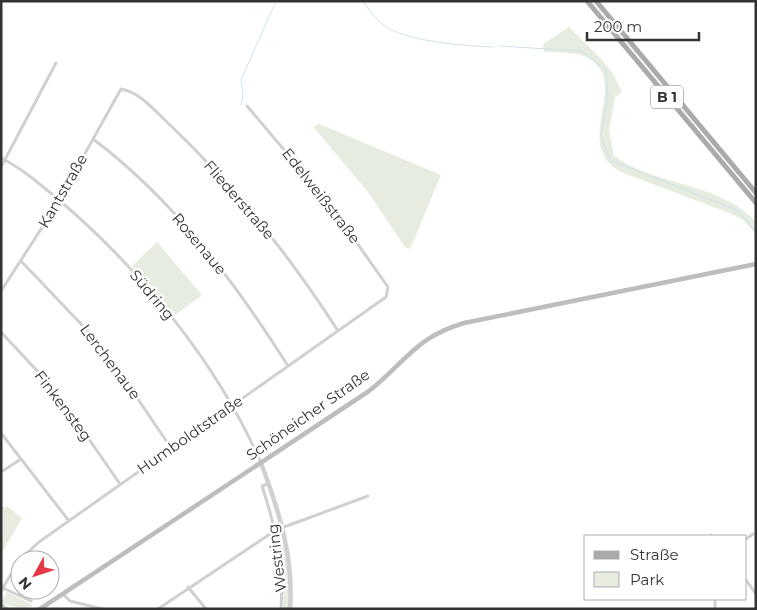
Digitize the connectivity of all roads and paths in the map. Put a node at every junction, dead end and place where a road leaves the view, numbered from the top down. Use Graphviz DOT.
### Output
graph roads {
  1 [pos="587,1"];
  2 [pos="596,1"];
  3 [pos="56,64"];
  4 [pos="121,89"];
  5 [pos="247,106"];
  6 [pos="93,139"];
  7 [pos="3,159"];
  8 [pos="1,167"];
  9 [pos="756,193"];
  10 [pos="59,200"];
  11 [pos="756,203"];
  12 [pos="21,261"];
  13 [pos="756,264"];
  14 [pos="389,289"];
  15 [pos="1,291"];
  16 [pos="338,331"];
  17 [pos="1,332"];
  18 [pos="288,366"];
  19 [pos="231,406"];
  20 [pos="1,433"];
  21 [pos="172,448"];
  22 [pos="21,459"];
  23 [pos="262,463"];
  24 [pos="1,472"];
  25 [pos="120,484"];
  26 [pos="269,484"];
  27 [pos="368,496"];
  28 [pos="68,521"];
  29 [pos="283,527"];
  30 [pos="276,530"];
  31 [pos="753,534"];
  32 [pos="747,538"];
  33 [pos="747,581"];
  34 [pos="188,587"];
  35 [pos="2,589"];
  36 [pos="63,594"];
  37 [pos="756,594"];
  38 [pos="31,601"];
  39 [pos="1,604"];
  40 [pos="7,609"];
  41 [pos="40,609"];
  42 [pos="102,609"];
  43 [pos="158,609"];
  44 [pos="206,609"];
  45 [pos="281,609"];
  46 [pos="290,609"];
  1 -- 11 [label="main road, B 1"];
  2 -- 9 [label="main road, B 1"];
  3 -- 7 [label="street"];
  4 -- 6 [label="street, Kantstraße"];
  4 -- 16 [label="street, Fliederstraße"];
  5 -- 14 [label="street, Edelweißstraße"];
  6 -- 10 [label="street, Kantstraße"];
  6 -- 18 [label="street, Rosenaue"];
  7 -- 8 [label="street"];
  7 -- 10 [label="street, Südring"];
  10 -- 12 [label="street, Kantstraße"];
  10 -- 19 [label="street, Südring"];
  12 -- 15 [label="street, Kantstraße"];
  12 -- 21 [label="street, Lerchenaue"];
  13 -- 23 [label="main road, Schöneicher Straße"];
  14 -- 16 [label="street, Humboldtstraße"];
  16 -- 18 [label="street, Humboldtstraße"];
  17 -- 25 [label="street, Finkensteg"];
  18 -- 19 [label="street, Humboldtstraße"];
  19 -- 21 [label="street, Humboldtstraße"];
  19 -- 23 [label="street, Südring"];
  20 -- 22 [label="street"];
  21 -- 25 [label="street, Humboldtstraße"];
  22 -- 24 [label="street"];
  22 -- 28 [label="street"];
  23 -- 26 [label="street, Westring"];
  23 -- 36 [label="main road, Schöneicher Straße"];
  25 -- 28 [label="street, Humboldtstraße"];
  26 -- 29 [label="street, Westring"];
  26 -- 30 [label="street, Westring"];
  27 -- 29 [label="street"];
  28 -- 35 [label="street, Humboldtstraße"];
  29 -- 30 [label="street"];
  29 -- 46 [label="street, Westring"];
  30 -- 34 [label="street"];
  30 -- 45 [label="street, Westring"];
  31 -- 32 [label="street"];
  33 -- 37 [label="street"];
  34 -- 43 [label="street"];
  34 -- 44 [label="street"];
  35 -- 38 [label="street"];
  36 -- 41 [label="main road, Schöneicher Straße"];
  36 -- 42 [label="street"];
  39 -- 40 [label="street"];
}
